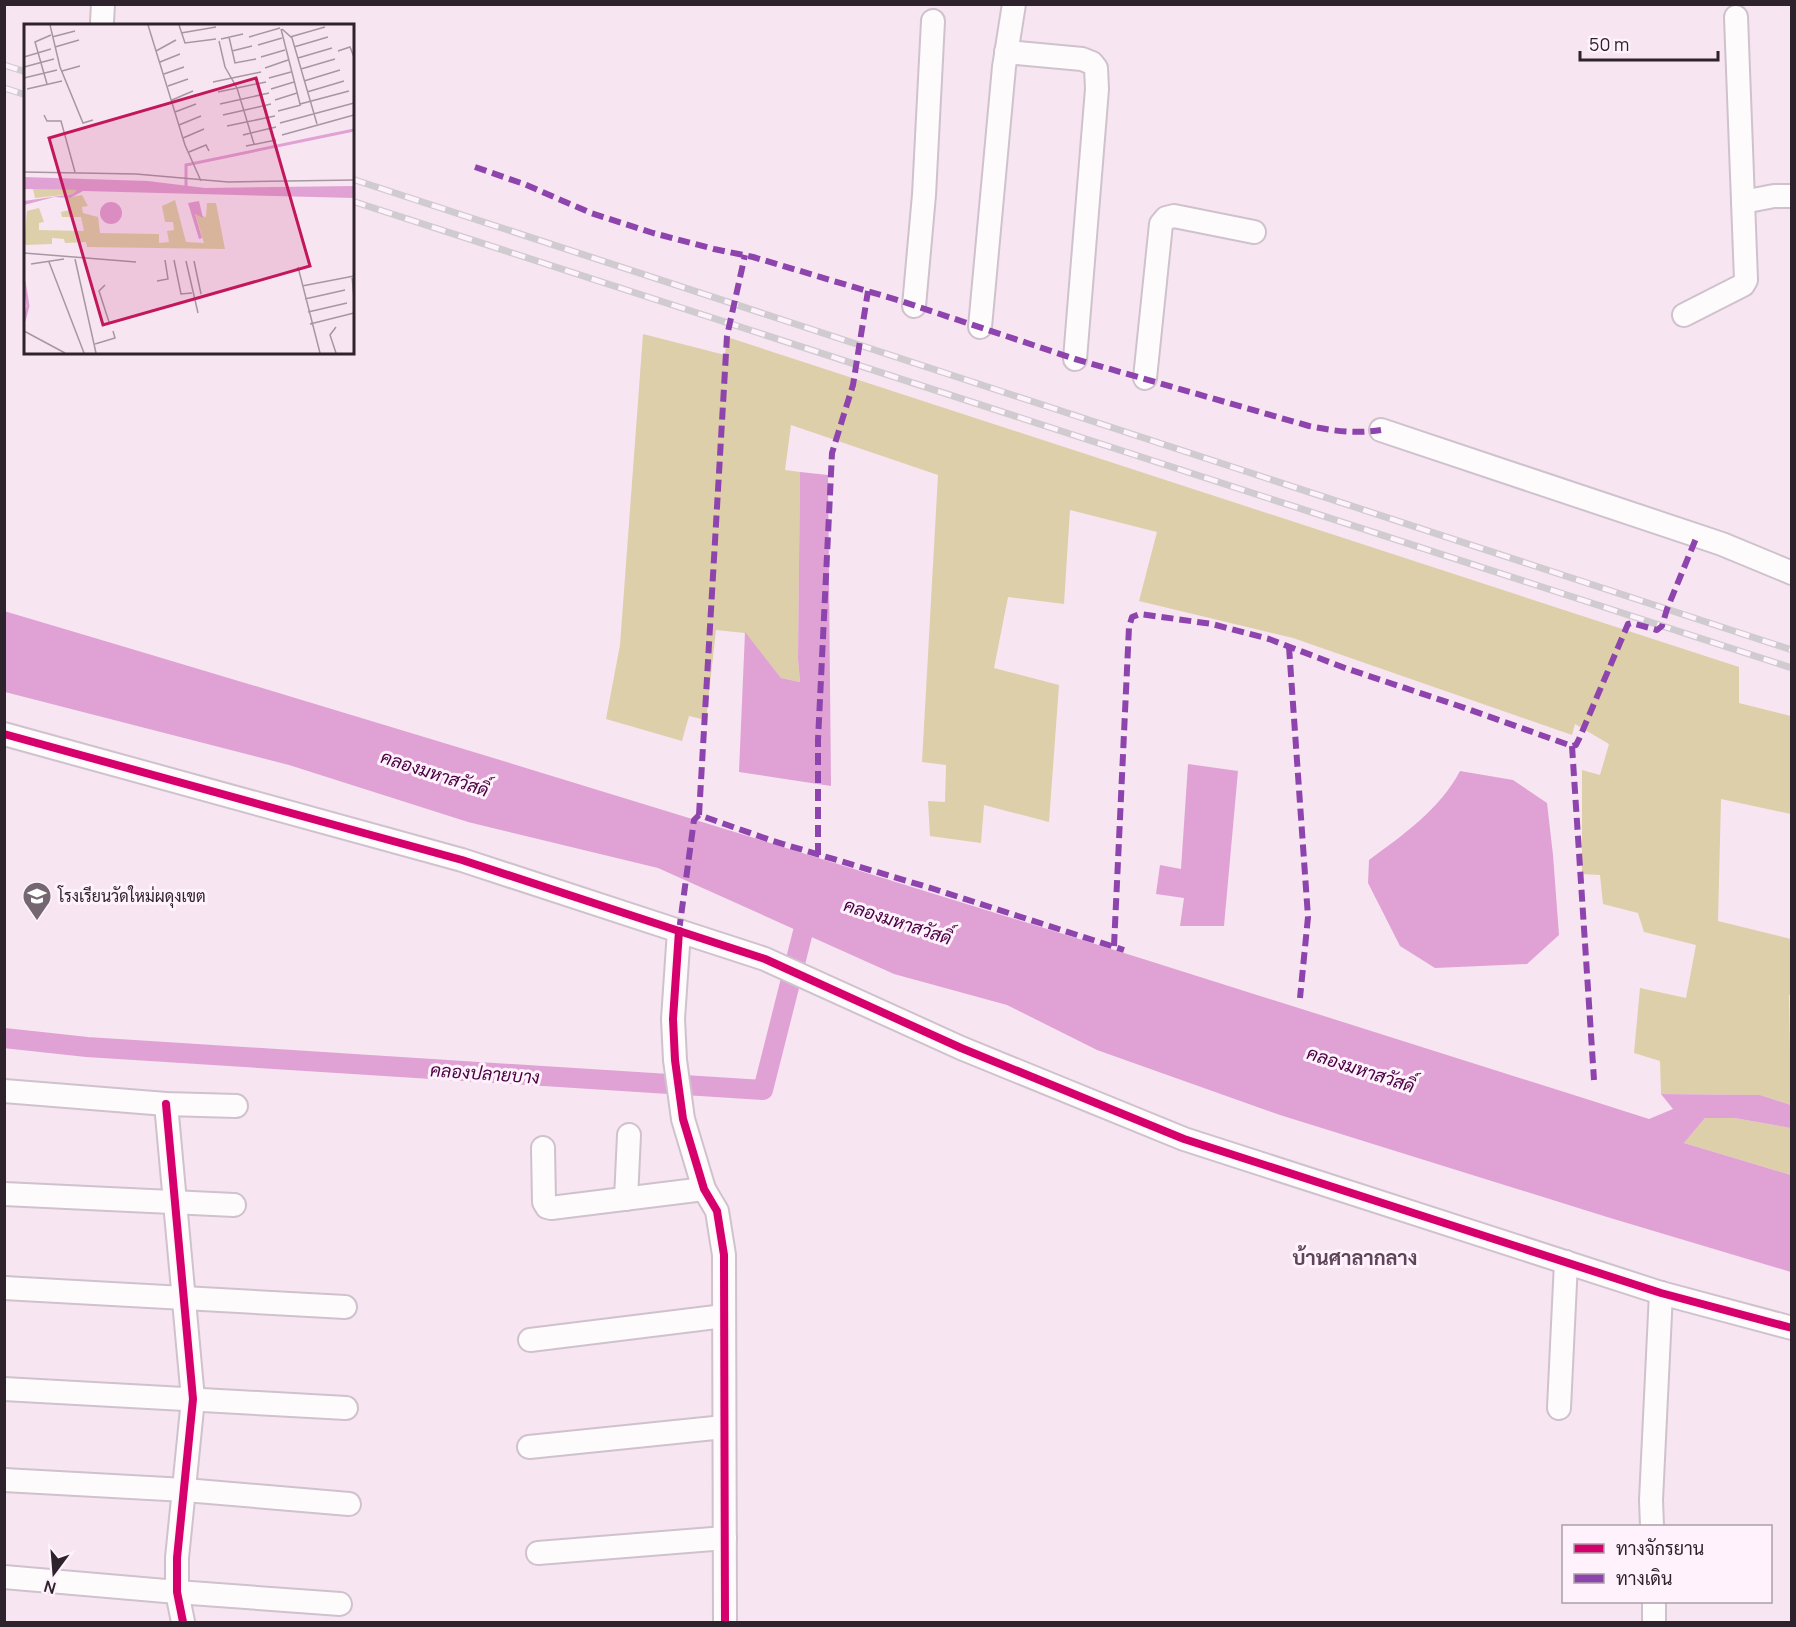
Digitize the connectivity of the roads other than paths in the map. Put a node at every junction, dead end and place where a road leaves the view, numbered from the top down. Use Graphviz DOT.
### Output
graph roads {
  1 [pos="1014,4"];
  2 [pos="1736,17"];
  3 [pos="933,21"];
  4 [pos="1006,52"];
  5 [pos="1791,196"];
  6 [pos="1743,202"];
  7 [pos="1254,232"];
  8 [pos="915,306"];
  9 [pos="1684,315"];
  10 [pos="980,327"];
  11 [pos="1075,359"];
  12 [pos="1145,378"];
  13 [pos="1381,430"];
  14 [pos="1791,573"];
  15 [pos="4,734"];
  16 [pos="679,930"];
  17 [pos="4,1090"];
  18 [pos="166,1104"];
  19 [pos="236,1106"];
  20 [pos="629,1135"];
  21 [pos="543,1149"];
  22 [pos="704,1190"];
  23 [pos="4,1194"];
  24 [pos="626,1199"];
  25 [pos="175,1202"];
  26 [pos="234,1205"];
  27 [pos="1566,1263"];
  28 [pos="4,1288"];
  29 [pos="1661,1293"];
  30 [pos="184,1299"];
  31 [pos="345,1307"];
  32 [pos="724,1316"];
  33 [pos="1791,1328"];
  34 [pos="530,1340"];
  35 [pos="4,1389"];
  36 [pos="193,1399"];
  37 [pos="346,1408"];
  38 [pos="1559,1408"];
  39 [pos="724,1427"];
  40 [pos="528,1447"];
  41 [pos="4,1480"];
  42 [pos="185,1490"];
  43 [pos="349,1504"];
  44 [pos="1652,1525"];
  45 [pos="724,1538"];
  46 [pos="538,1553"];
  47 [pos="4,1577"];
  48 [pos="177,1592"];
  49 [pos="1654,1603"];
  50 [pos="340,1604"];
  51 [pos="183,1623"];
  52 [pos="725,1623"];
  53 [pos="1654,1623"];
  1 -- 4 [label="street"];
  2 -- 6 [label="street"];
  3 -- 8 [label="street"];
  4 -- 10 [label="street"];
  4 -- 11 [label="street"];
  5 -- 6 [label="street"];
  6 -- 9 [label="street"];
  7 -- 12 [label="street"];
  13 -- 14 [label="street"];
  15 -- 16 [label="street"];
  16 -- 22 [label="street"];
  16 -- 27 [label="street"];
  17 -- 18 [label="street"];
  18 -- 19 [label="street"];
  18 -- 25 [label="street"];
  20 -- 24 [label="street"];
  21 -- 24 [label="street"];
  22 -- 24 [label="street"];
  22 -- 32 [label="street"];
  23 -- 25 [label="street"];
  25 -- 26 [label="street"];
  25 -- 30 [label="street"];
  27 -- 29 [label="street"];
  27 -- 38 [label="street"];
  28 -- 30 [label="street"];
  29 -- 33 [label="street"];
  29 -- 44 [label="street"];
  30 -- 31 [label="street"];
  30 -- 36 [label="street"];
  32 -- 34 [label="street"];
  32 -- 39 [label="street"];
  35 -- 36 [label="street"];
  36 -- 37 [label="street"];
  36 -- 42 [label="street"];
  39 -- 40 [label="street"];
  39 -- 45 [label="street"];
  41 -- 42 [label="street"];
  42 -- 43 [label="street"];
  42 -- 48 [label="street"];
  45 -- 46 [label="street"];
  45 -- 52 [label="street"];
  47 -- 48 [label="street"];
  48 -- 50 [label="street"];
  48 -- 51 [label="street"];
  49 -- 53 [label="street"];
}
